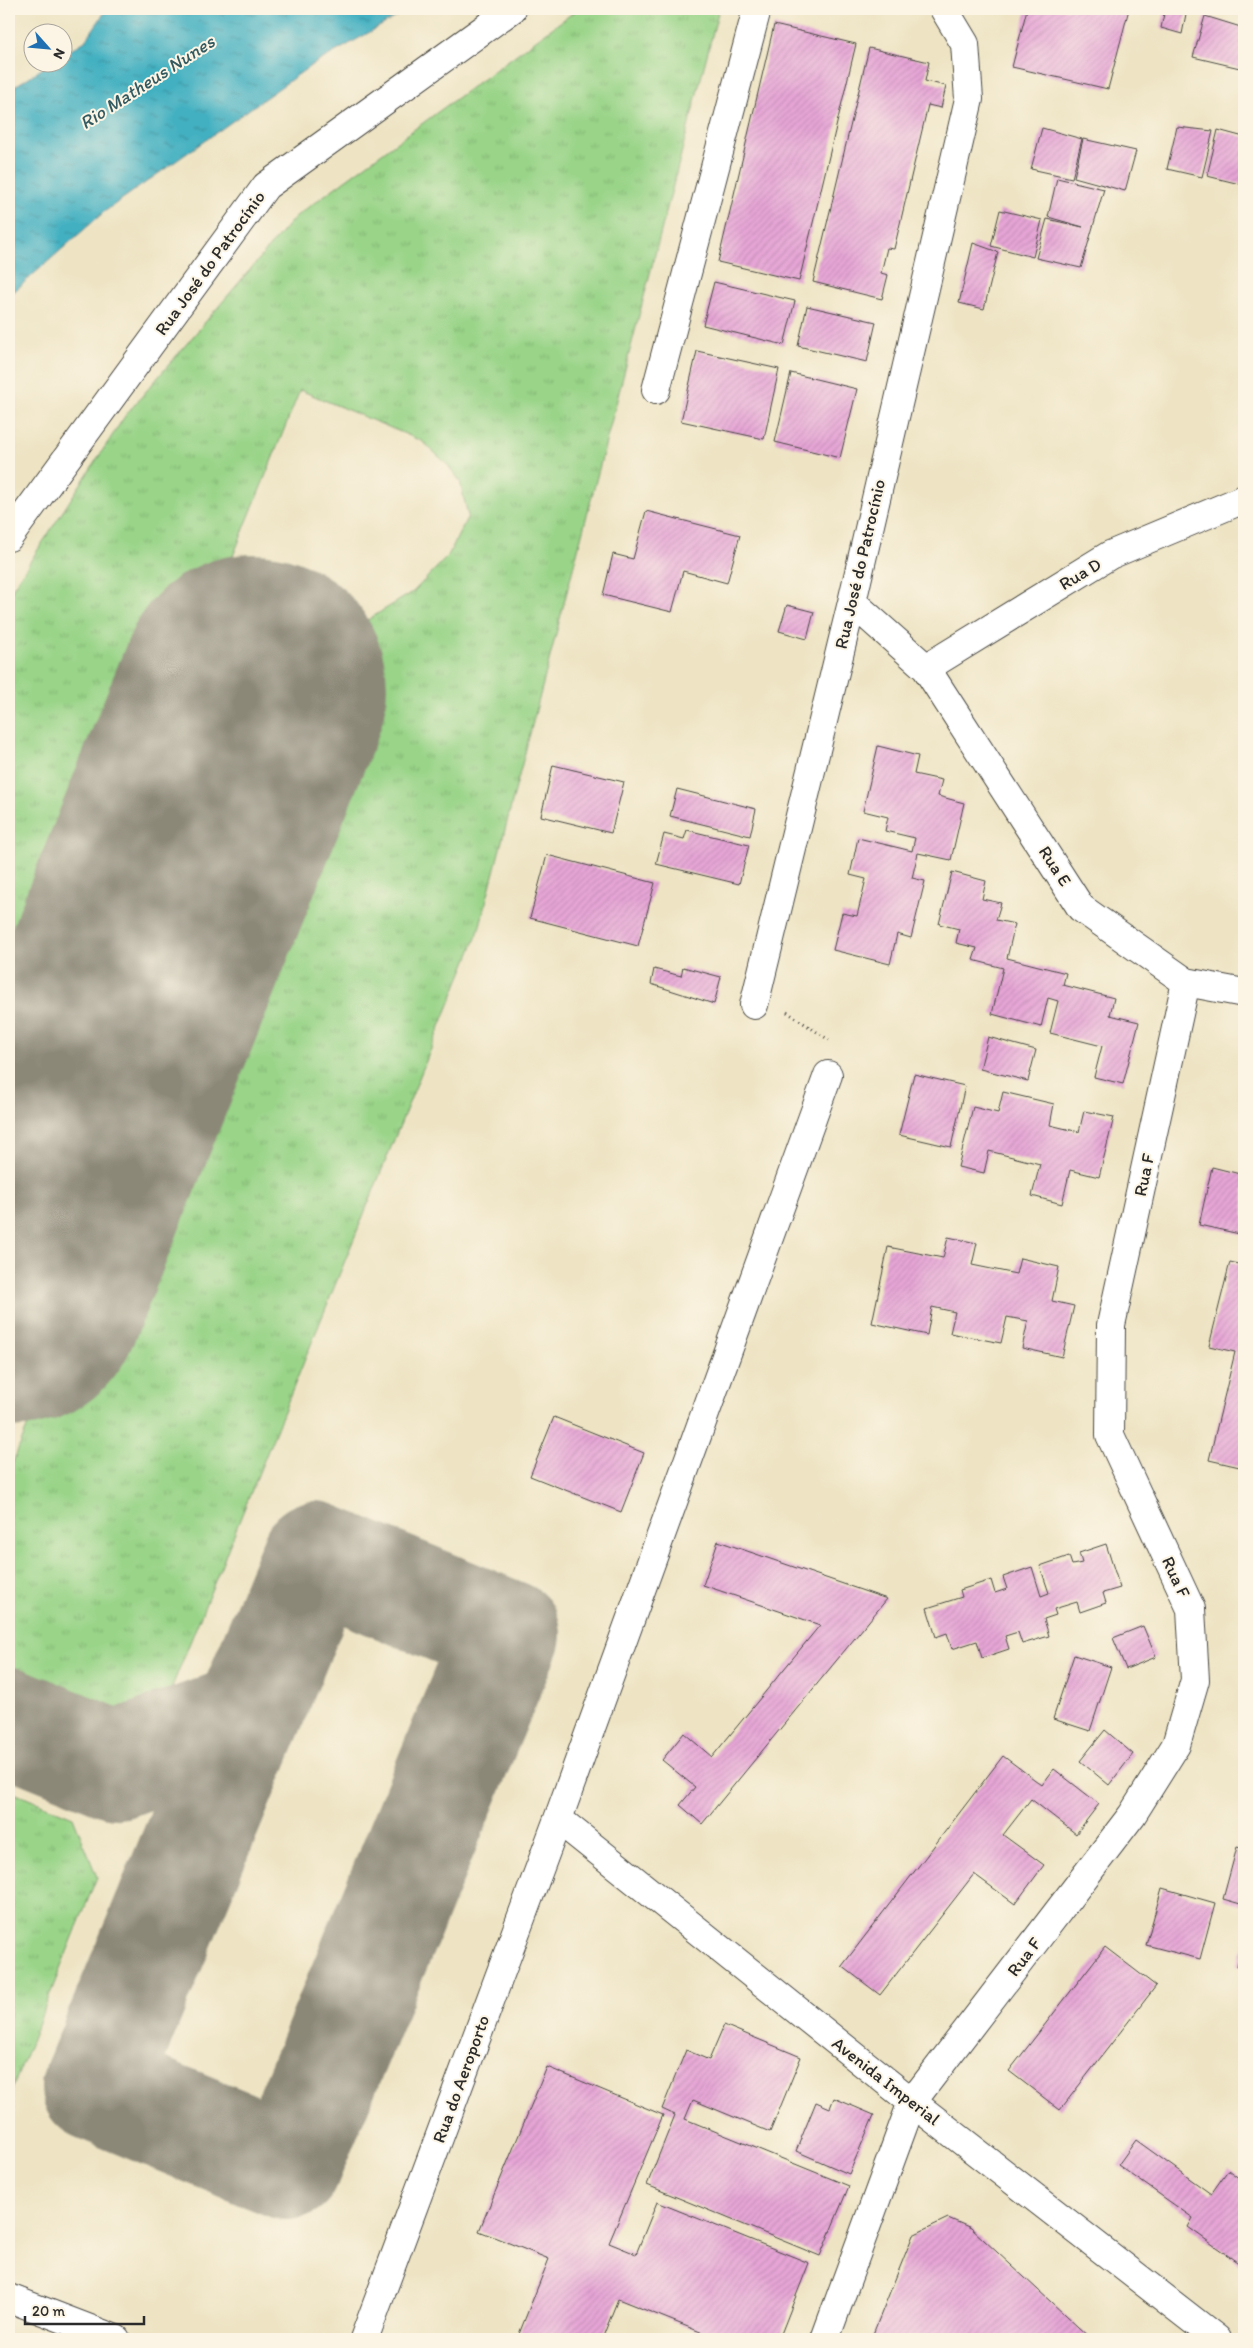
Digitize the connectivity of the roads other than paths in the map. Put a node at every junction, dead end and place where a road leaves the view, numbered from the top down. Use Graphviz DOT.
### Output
graph roads {
  1 [pos="512,9"];
  2 [pos="757,9"];
  3 [pos="944,9"];
  4 [pos="656,390"];
  5 [pos="1244,499"];
  6 [pos="9,536"];
  7 [pos="852,602"];
  8 [pos="926,668"];
  9 [pos="1186,982"];
  10 [pos="1244,993"];
  11 [pos="754,1005"];
  12 [pos="828,1075"];
  13 [pos="558,1818"];
  14 [pos="912,2102"];
  15 [pos="9,2298"];
  16 [pos="116,2339"];
  17 [pos="364,2339"];
  18 [pos="825,2339"];
  19 [pos="1217,2339"];
  1 -- 6 [label="street, Rua José do Patrocínio"];
  2 -- 4 [label="street"];
  3 -- 7 [label="street, Rua José do Patrocínio"];
  5 -- 8 [label="street, Rua D"];
  7 -- 8 [label="street, Rua E"];
  7 -- 11 [label="street, Rua José do Patrocínio"];
  8 -- 9 [label="street, Rua E"];
  9 -- 10 [label="street, Rua E"];
  9 -- 14 [label="street, Rua F"];
  12 -- 13 [label="street, Rua do Aeroporto"];
  13 -- 14 [label="street, Avenida Imperial"];
  13 -- 17 [label="street, Rua do Aeroporto"];
  14 -- 18 [label="street, Rua F"];
  14 -- 19 [label="street, Avenida Imperial"];
  15 -- 16 [label="street"];
}
